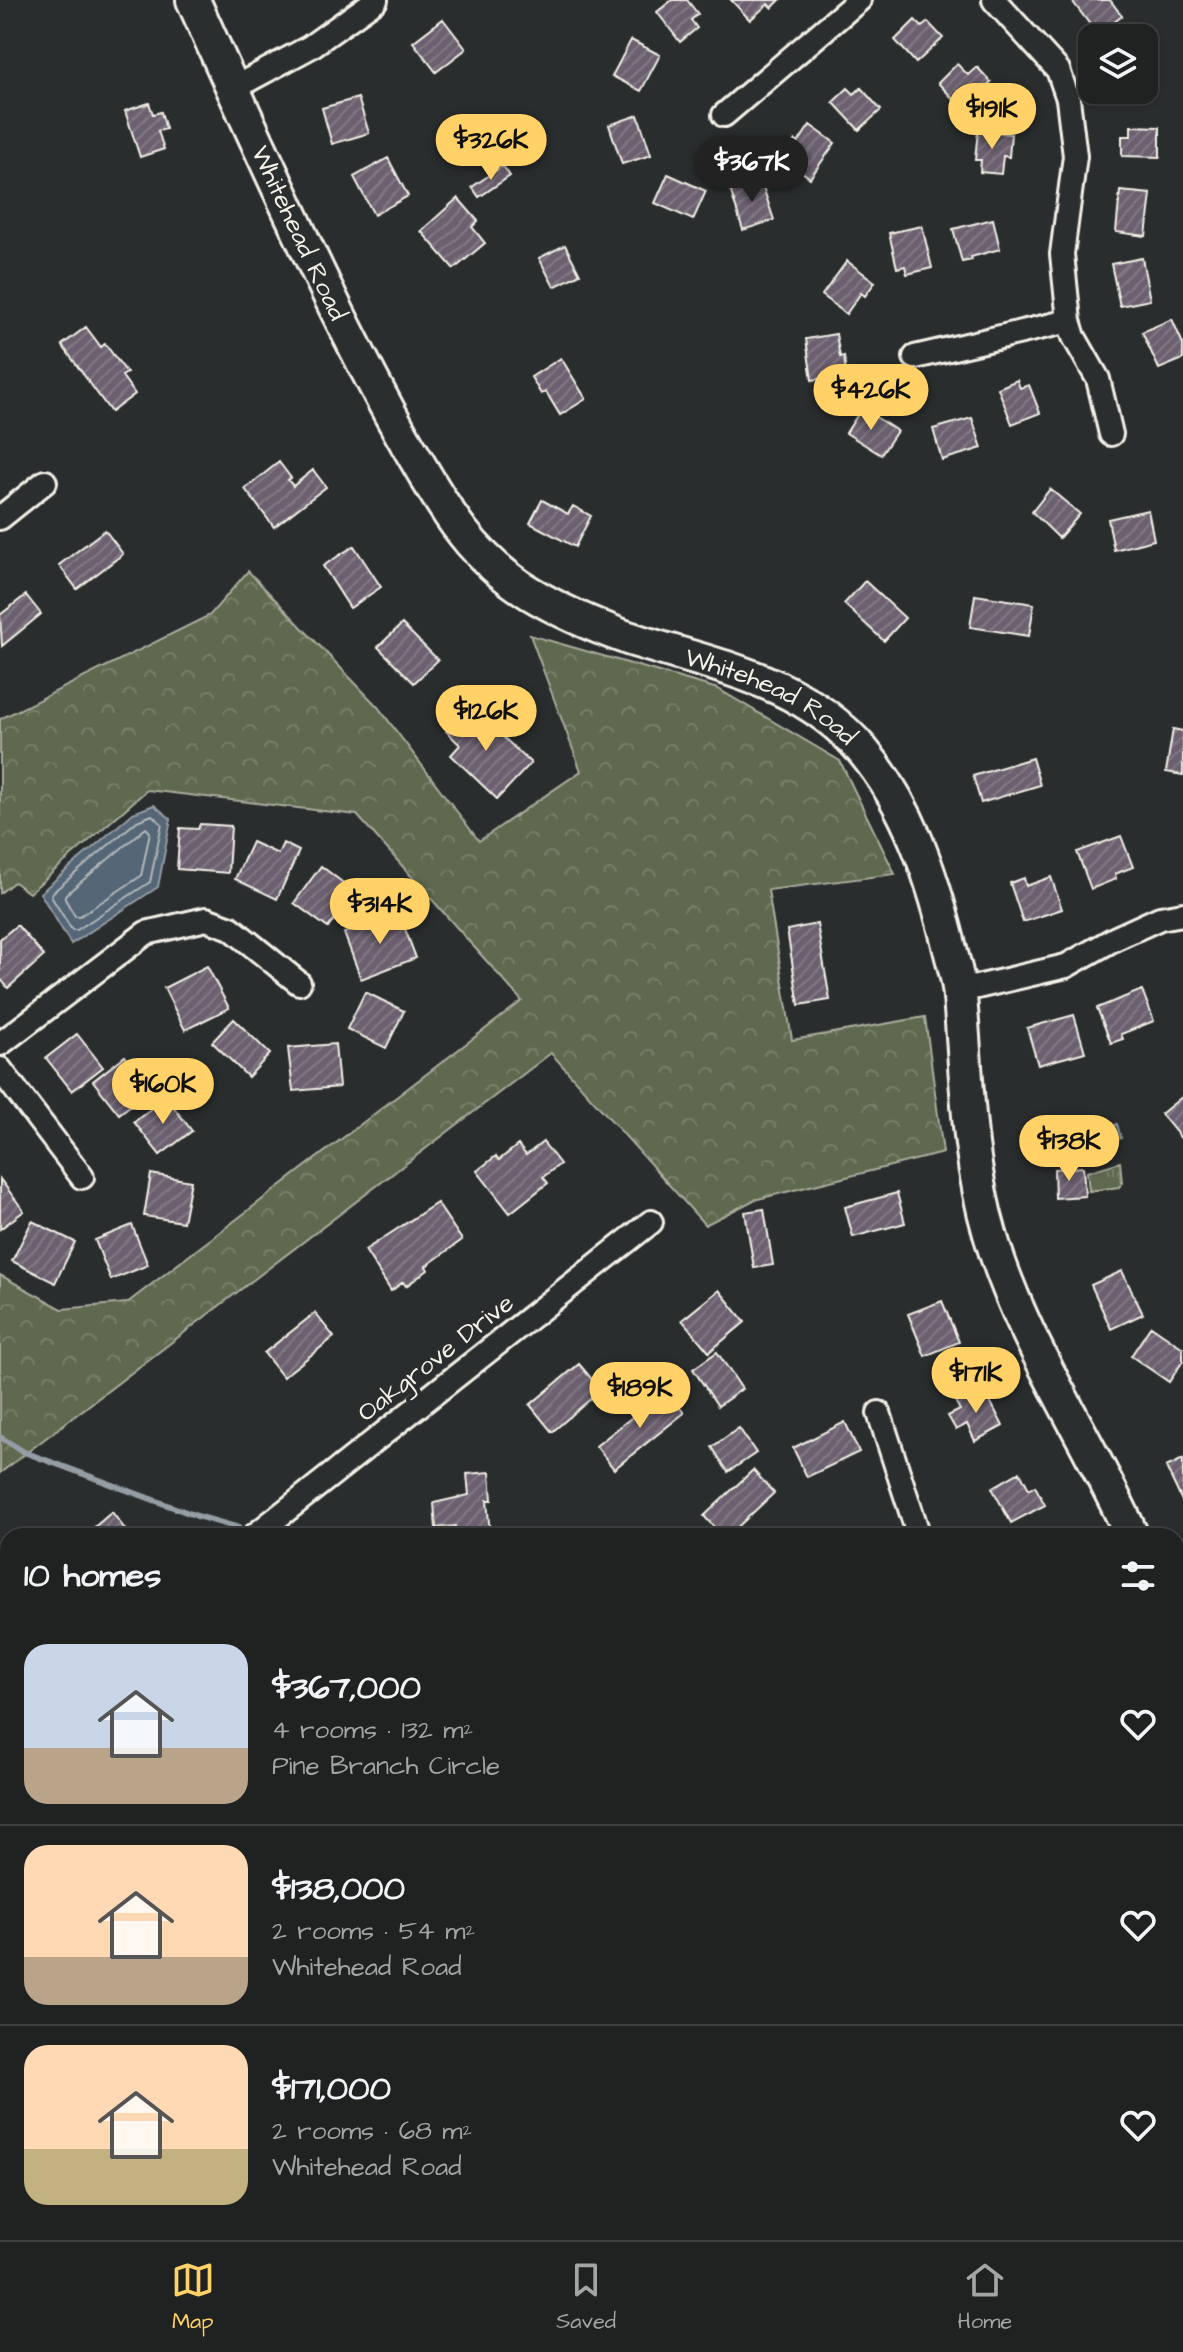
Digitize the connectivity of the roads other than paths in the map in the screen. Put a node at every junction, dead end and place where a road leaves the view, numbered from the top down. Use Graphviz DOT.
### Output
graph roads {
  1 [pos="193,0"];
  2 [pos="376,0"];
  3 [pos="859,0"];
  4 [pos="994,0"];
  5 [pos="232,89"];
  6 [pos="724,115"];
  7 [pos="1069,321"];
  8 [pos="915,357"];
  9 [pos="1111,434"];
  10 [pos="45,482"];
  11 [pos="0,518"];
  12 [pos="1183,914"];
  13 [pos="299,983"];
  14 [pos="960,991"];
  15 [pos="0,1044"];
  16 [pos="0,1069"];
  17 [pos="82,1177"];
  18 [pos="651,1222"];
  19 [pos="879,1413"];
  20 [pos="264,1528"];
  21 [pos="916,1528"];
  22 [pos="1128,1528"];
  1 -- 5 [label="street, Whitehead Road"];
  2 -- 5 [label="street"];
  3 -- 6 [label="street"];
  4 -- 7 [label="street"];
  5 -- 14 [label="street, Whitehead Road"];
  7 -- 8 [label="street"];
  7 -- 9 [label="street"];
  10 -- 11 [label="street"];
  12 -- 14 [label="street"];
  13 -- 15 [label="street"];
  14 -- 22 [label="street, Whitehead Road"];
  16 -- 17 [label="street"];
  18 -- 20 [label="street, Oakgrove Drive"];
  19 -- 21 [label="street"];
}
